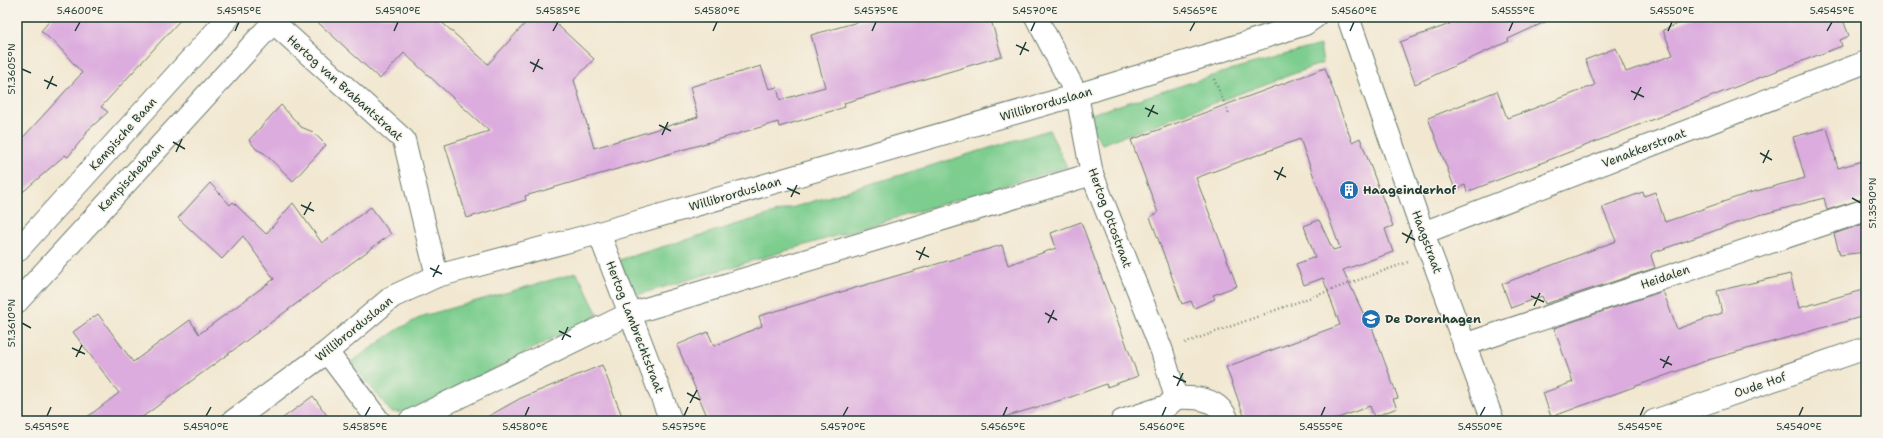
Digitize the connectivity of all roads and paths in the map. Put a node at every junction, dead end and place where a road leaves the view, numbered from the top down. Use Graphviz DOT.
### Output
graph roads {
  1 [pos="229,17"];
  2 [pos="1036,17"];
  3 [pos="1315,17"];
  4 [pos="1348,17"];
  5 [pos="276,20"];
  6 [pos="1205,56"];
  7 [pos="1866,62"];
  8 [pos="1077,94"];
  9 [pos="1229,114"];
  10 [pos="1092,174"];
  11 [pos="1866,210"];
  12 [pos="599,233"];
  13 [pos="1423,233"];
  14 [pos="17,251"];
  15 [pos="1431,254"];
  16 [pos="437,276"];
  17 [pos="17,302"];
  18 [pos="629,314"];
  19 [pos="1464,345"];
  20 [pos="1866,348"];
  21 [pos="1162,351"];
  22 [pos="327,352"];
  23 [pos="1176,398"];
  24 [pos="233,421"];
  25 [pos="379,421"];
  26 [pos="410,421"];
  27 [pos="671,421"];
  28 [pos="1122,421"];
  29 [pos="1228,421"];
  30 [pos="1493,421"];
  31 [pos="1654,421"];
  1 -- 14 [label="street, Kempische Baan"];
  2 -- 8 [label="street, Hertog Ottostraat"];
  3 -- 6 [label="street, Willibrorduslaan"];
  4 -- 13 [label="street, Haagstraat"];
  5 -- 16 [label="street, Hertog van Brabantstraat"];
  5 -- 17 [label="street, Kempischebaan"];
  6 -- 8 [label="street, Willibrorduslaan"];
  6 -- 9 [label="path"];
  7 -- 13 [label="street, Venakkerstraat"];
  8 -- 10 [label="street, Hertog Ottostraat"];
  8 -- 12 [label="street, Willibrorduslaan"];
  10 -- 18 [label="street"];
  10 -- 21 [label="street, Hertog Ottostraat"];
  11 -- 19 [label="street, Heidalen"];
  12 -- 16 [label="street, Willibrorduslaan"];
  12 -- 18 [label="street, Hertog Lambrechtstraat"];
  13 -- 15 [label="street, Haagstraat"];
  15 -- 19 [label="street, Haagstraat"];
  15 -- 21 [label="path"];
  16 -- 22 [label="street, Willibrorduslaan"];
  18 -- 26 [label="street"];
  18 -- 27 [label="street, Hertog Lambrechtstraat"];
  19 -- 30 [label="street, Haagstraat"];
  20 -- 31 [label="street, Oude Hof"];
  21 -- 23 [label="street, Hertog Ottostraat"];
  22 -- 24 [label="street, Willibrorduslaan"];
  22 -- 25 [label="street"];
  23 -- 28 [label="street"];
  23 -- 29 [label="street"];
}
